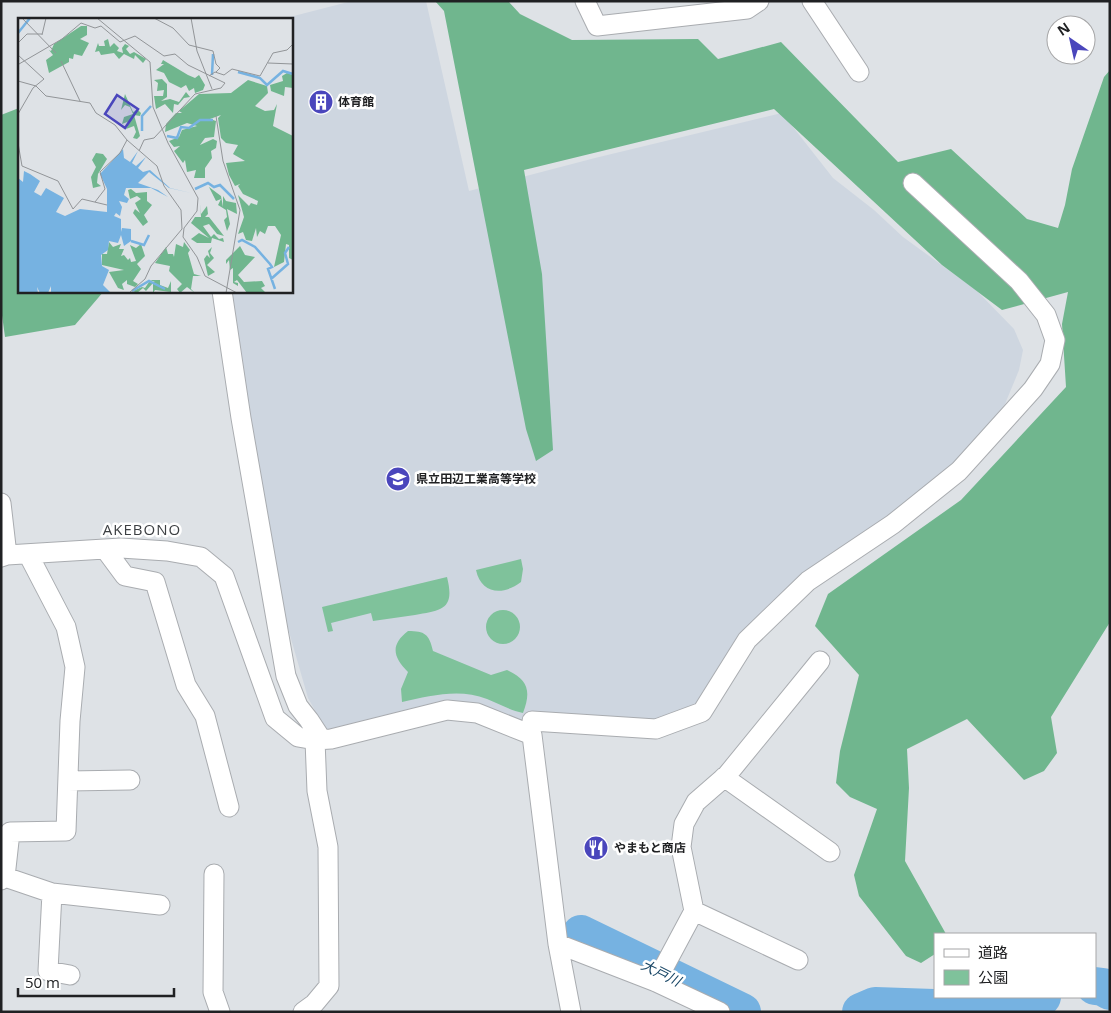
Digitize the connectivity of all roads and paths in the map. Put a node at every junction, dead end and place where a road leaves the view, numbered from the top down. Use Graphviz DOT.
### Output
graph roads {
  1 [pos="585,1"];
  2 [pos="759,1"];
  3 [pos="812,1"];
  4 [pos="733,6"];
  5 [pos="859,72"];
  6 [pos="913,183"];
  7 [pos="222,292"];
  8 [pos="1,503"];
  9 [pos="105,549"];
  10 [pos="28,554"];
  11 [pos="4,556"];
  12 [pos="820,661"];
  13 [pos="532,721"];
  14 [pos="318,740"];
  15 [pos="724,777"];
  16 [pos="130,780"];
  17 [pos="68,781"];
  18 [pos="229,807"];
  19 [pos="830,852"];
  20 [pos="214,874"];
  21 [pos="3,879"];
  22 [pos="52,893"];
  23 [pos="160,905"];
  24 [pos="694,911"];
  25 [pos="558,944"];
  26 [pos="798,960"];
  27 [pos="70,975"];
  28 [pos="659,976"];
  29 [pos="220,1012"];
  30 [pos="303,1012"];
  31 [pos="571,1012"];
  32 [pos="720,1012"];
  1 -- 4 [label="street"];
  2 -- 4 [label="street"];
  3 -- 5 [label="street"];
  6 -- 13 [label="street"];
  7 -- 14 [label="street"];
  8 -- 11 [label="street"];
  9 -- 10 [label="street"];
  9 -- 14 [label="street"];
  9 -- 18 [label="street"];
  10 -- 11 [label="street"];
  10 -- 17 [label="street"];
  12 -- 15 [label="street"];
  14 -- 25 [label="street"];
  14 -- 30 [label="street"];
  15 -- 19 [label="street"];
  15 -- 24 [label="street"];
  16 -- 17 [label="street"];
  17 -- 21 [label="street"];
  20 -- 29 [label="street"];
  21 -- 22 [label="street"];
  22 -- 23 [label="street"];
  22 -- 27 [label="street"];
  24 -- 26 [label="street"];
  24 -- 28 [label="street"];
  25 -- 28 [label="street"];
  25 -- 31 [label="street"];
  28 -- 32 [label="street"];
}
